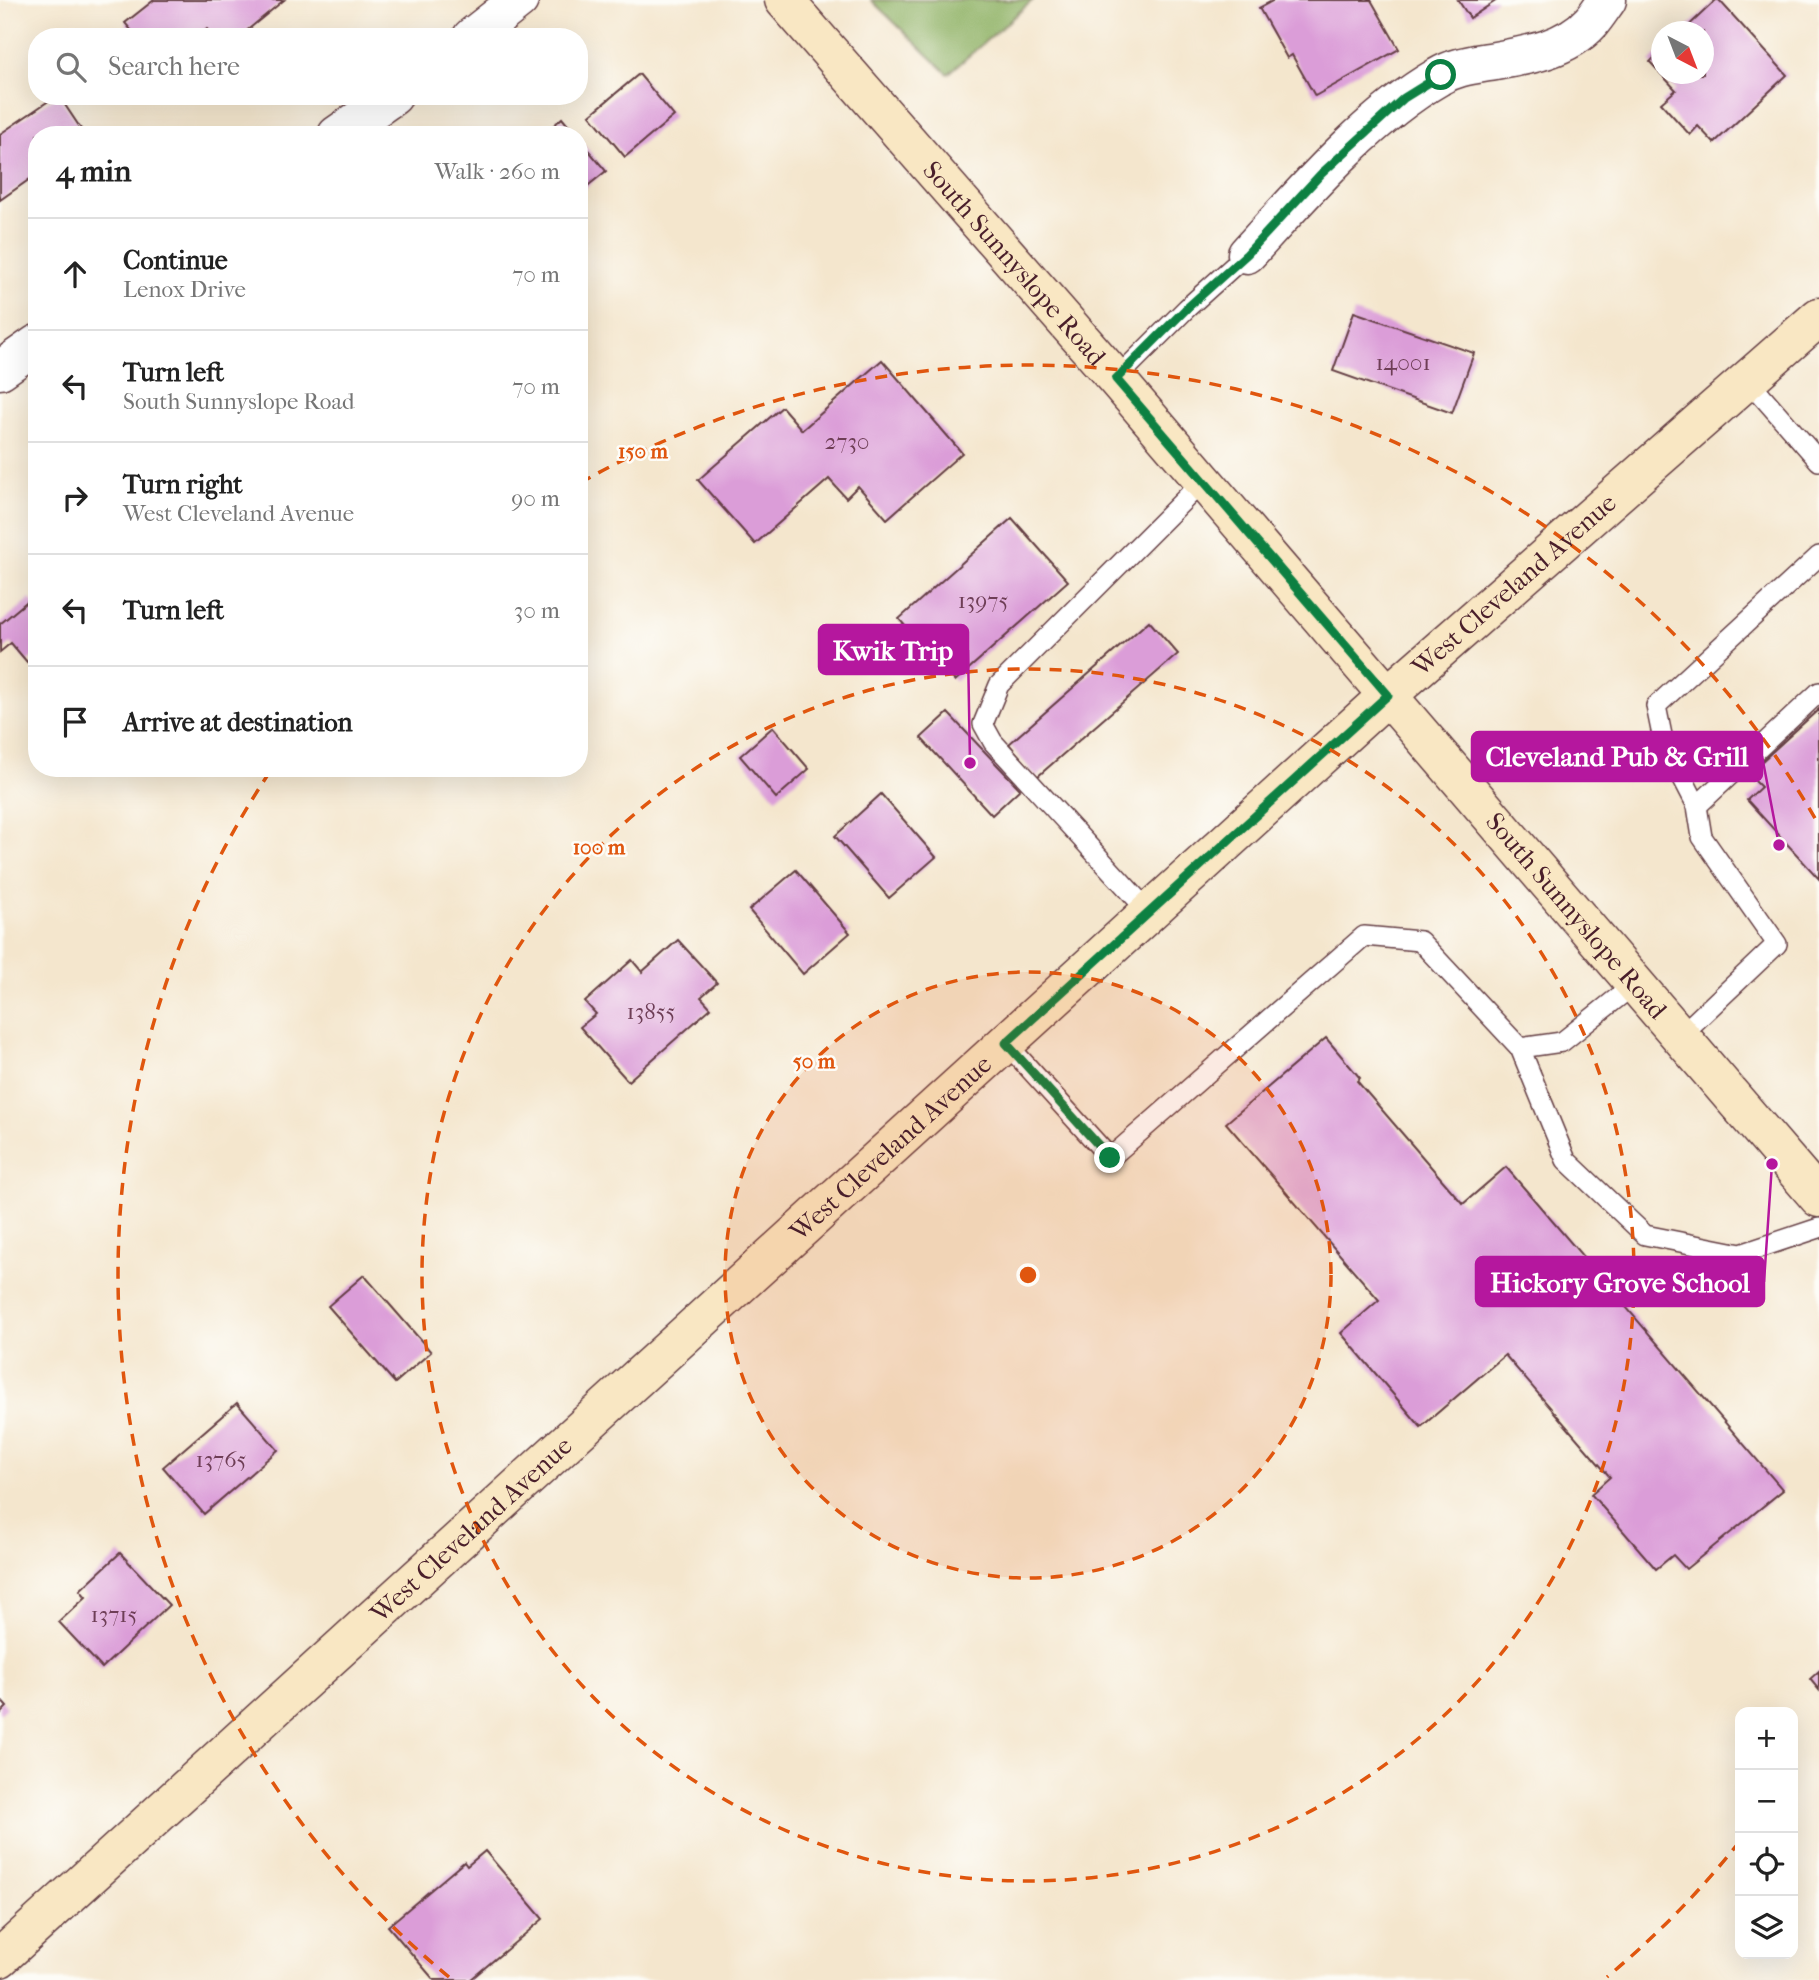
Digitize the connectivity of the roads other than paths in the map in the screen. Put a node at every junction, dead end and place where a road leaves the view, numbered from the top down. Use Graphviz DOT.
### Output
graph roads {
  1 [pos="519,0"];
  2 [pos="784,0"];
  3 [pos="1607,0"];
  4 [pos="483,28"];
  5 [pos="380,105"];
  6 [pos="350,126"];
  7 [pos="1247,254"];
  8 [pos="1819,317"];
  9 [pos="28,350"];
  10 [pos="0,370"];
  11 [pos="1116,379"];
  12 [pos="1748,380"];
  13 [pos="1819,461"];
  14 [pos="1203,481"];
  15 [pos="1819,556"];
  16 [pos="1819,692"];
  17 [pos="1388,695"];
  18 [pos="1697,806"];
  19 [pos="1150,912"];
  20 [pos="1636,984"];
  21 [pos="1680,1036"];
  22 [pos="1006,1043"];
  23 [pos="1520,1048"];
  24 [pos="1819,1198"];
  25 [pos="1819,1228"];
  26 [pos="0,1958"];
  1 -- 4 [label="street"];
  2 -- 11 [label="main road, South Sunnyslope Road"];
  3 -- 7 [label="street"];
  5 -- 6 [label="street"];
  7 -- 11 [label="lane"];
  8 -- 12 [label="main road, West Cleveland Avenue"];
  9 -- 10 [label="street"];
  11 -- 14 [label="main road, South Sunnyslope Road"];
  12 -- 13 [label="lane"];
  12 -- 17 [label="main road, West Cleveland Avenue"];
  14 -- 17 [label="main road, South Sunnyslope Road"];
  14 -- 19 [label="lane"];
  15 -- 18 [label="lane"];
  16 -- 18 [label="lane"];
  17 -- 19 [label="main road, West Cleveland Avenue"];
  17 -- 20 [label="main road, South Sunnyslope Road"];
  18 -- 21 [label="lane"];
  19 -- 22 [label="main road, West Cleveland Avenue"];
  20 -- 21 [label="main road, South Sunnyslope Road"];
  20 -- 23 [label="lane"];
  21 -- 24 [label="main road, South Sunnyslope Road"];
  22 -- 23 [label="lane"];
  22 -- 26 [label="main road, West Cleveland Avenue"];
  23 -- 25 [label="lane"];
}
